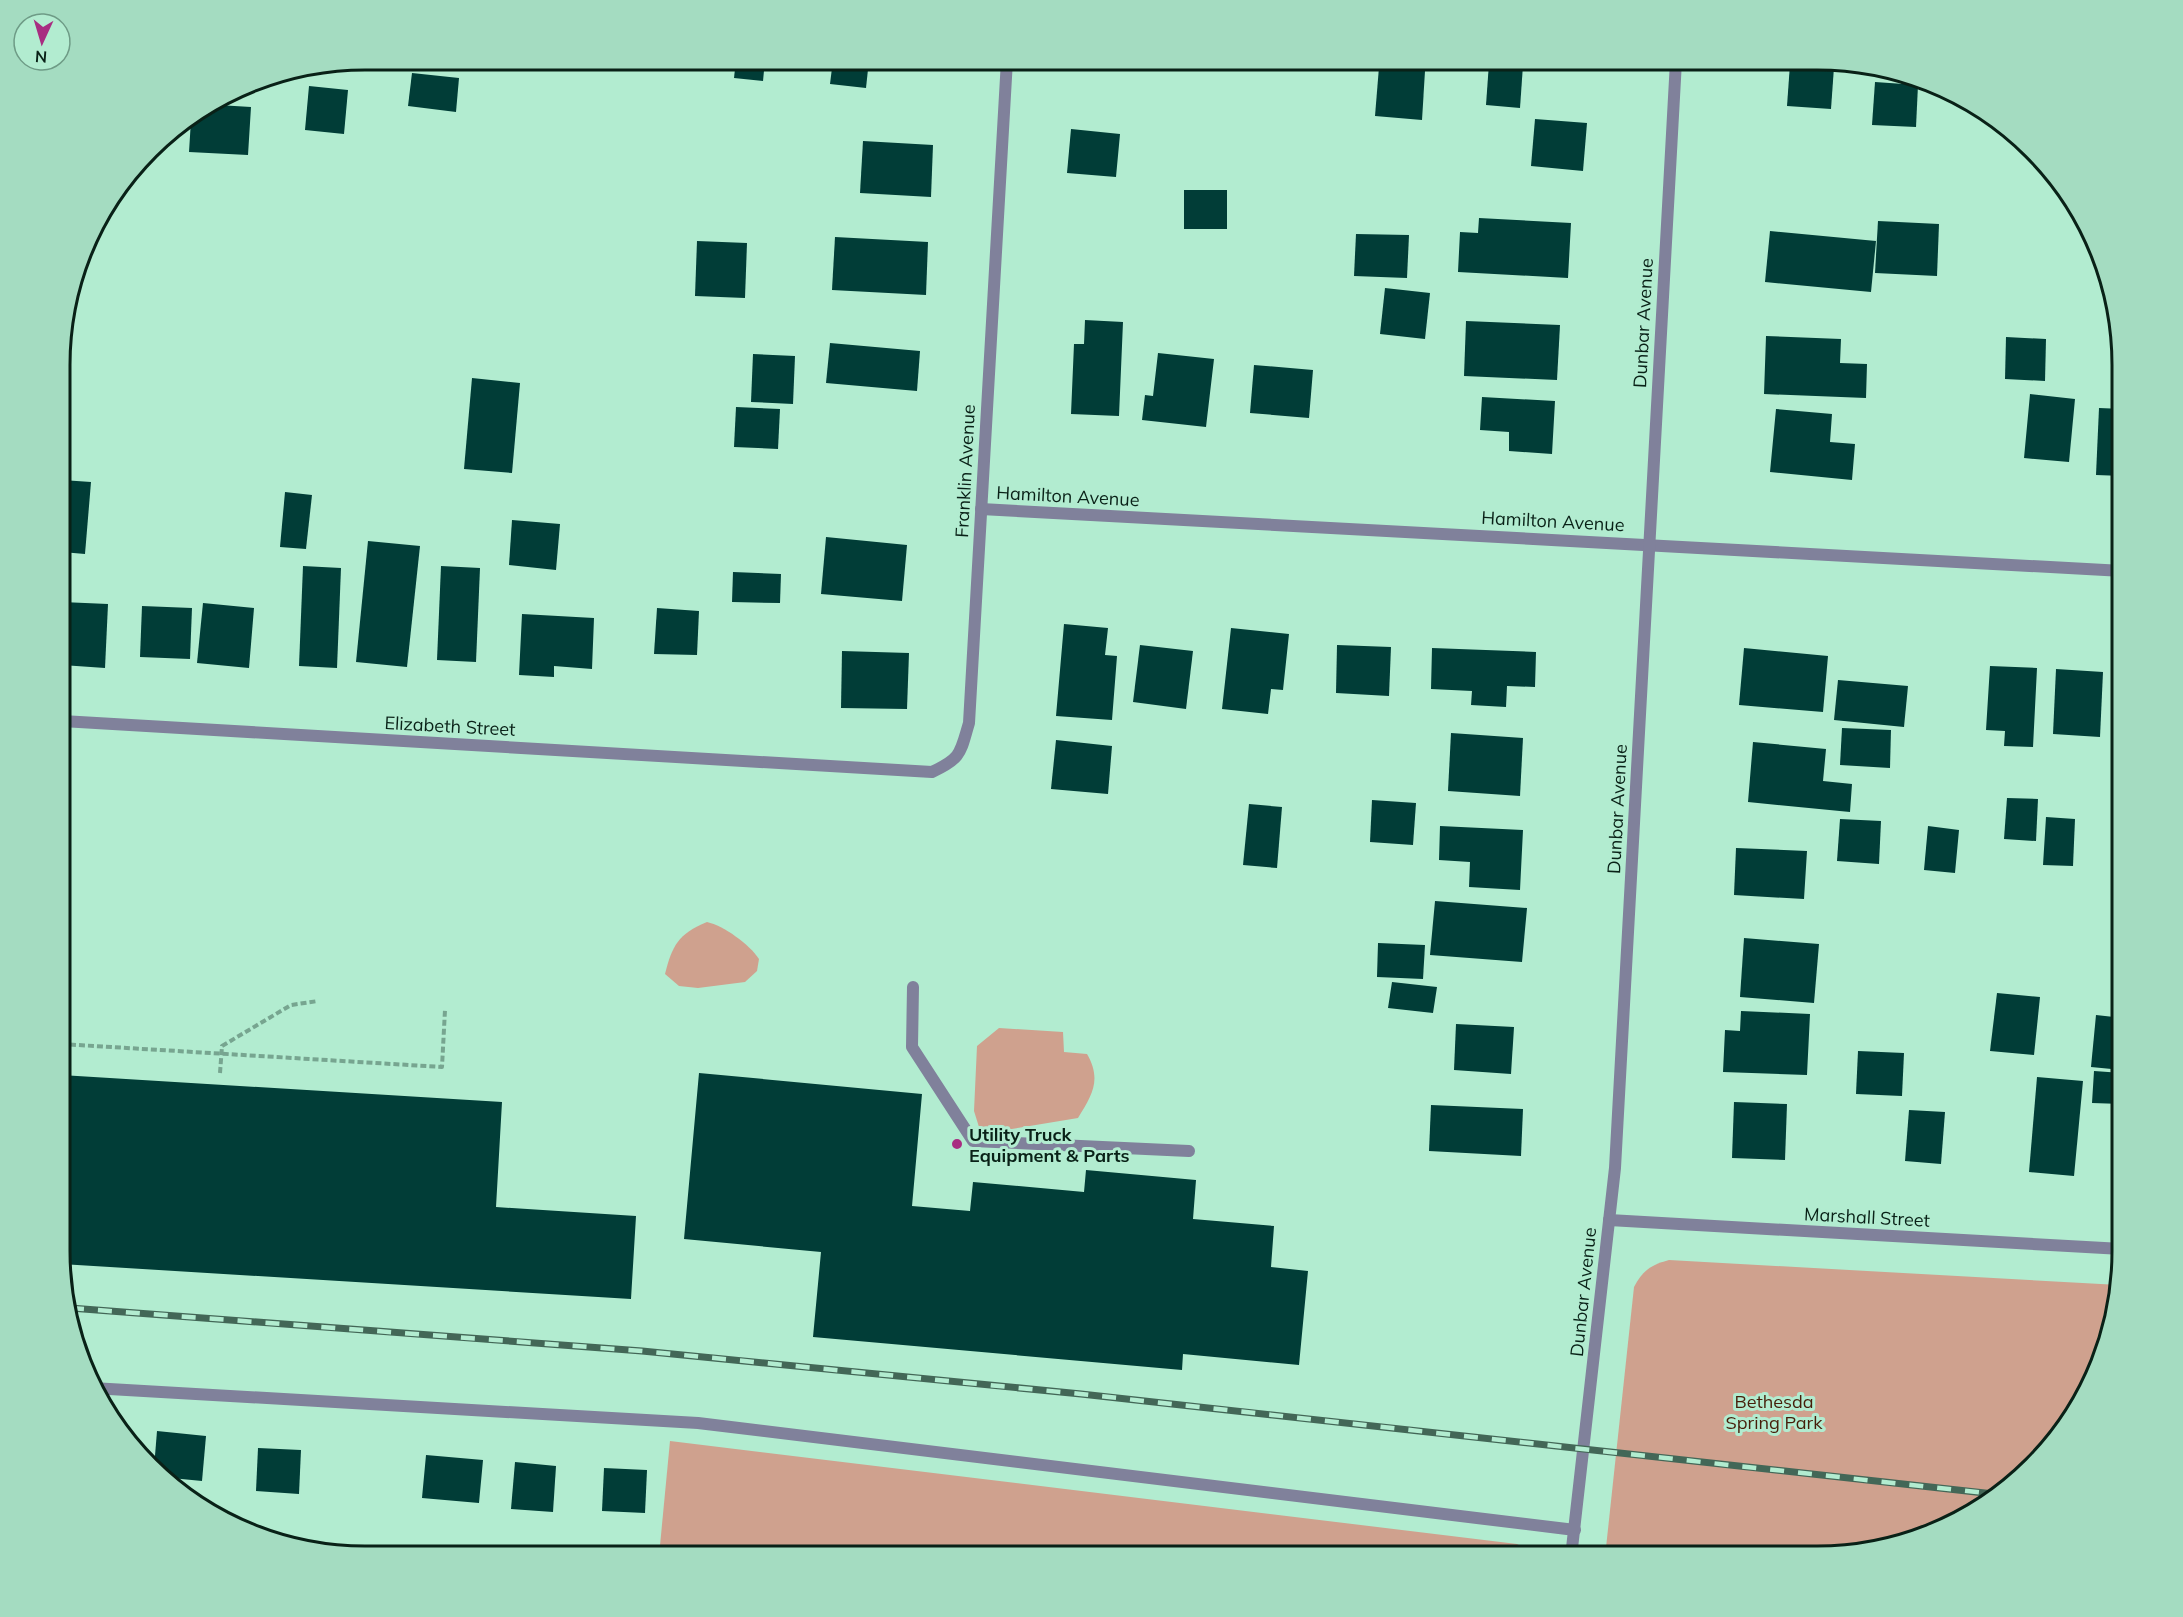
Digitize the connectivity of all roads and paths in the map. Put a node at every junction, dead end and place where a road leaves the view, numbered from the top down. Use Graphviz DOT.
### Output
graph roads {
  1 [pos="1005,70"];
  2 [pos="1676,70"];
  3 [pos="981,509"];
  4 [pos="1650,545"];
  5 [pos="2112,570"];
  6 [pos="70,722"];
  7 [pos="837,766"];
  8 [pos="913,987"];
  9 [pos="318,1001"];
  10 [pos="445,1010"];
  11 [pos="70,1044"];
  12 [pos="222,1052"];
  13 [pos="220,1073"];
  14 [pos="1189,1151"];
  15 [pos="1609,1220"];
  16 [pos="2112,1248"];
  17 [pos="105,1389"];
  18 [pos="1575,1530"];
  19 [pos="1573,1546"];
  1 -- 3 [label="street, Franklin Avenue"];
  2 -- 4 [label="street, Dunbar Avenue"];
  3 -- 4 [label="street, Hamilton Avenue"];
  3 -- 7 [label="street, Franklin Avenue"];
  4 -- 5 [label="street, Hamilton Avenue"];
  4 -- 15 [label="street, Dunbar Avenue"];
  6 -- 7 [label="street, Elizabeth Street"];
  8 -- 14 [label="street"];
  9 -- 12 [label="path"];
  10 -- 12 [label="path"];
  11 -- 12 [label="path"];
  12 -- 13 [label="path"];
  15 -- 16 [label="street, Marshall Street"];
  15 -- 18 [label="street, Dunbar Avenue"];
  17 -- 18 [label="street"];
  18 -- 19 [label="street, Dunbar Avenue"];
}
